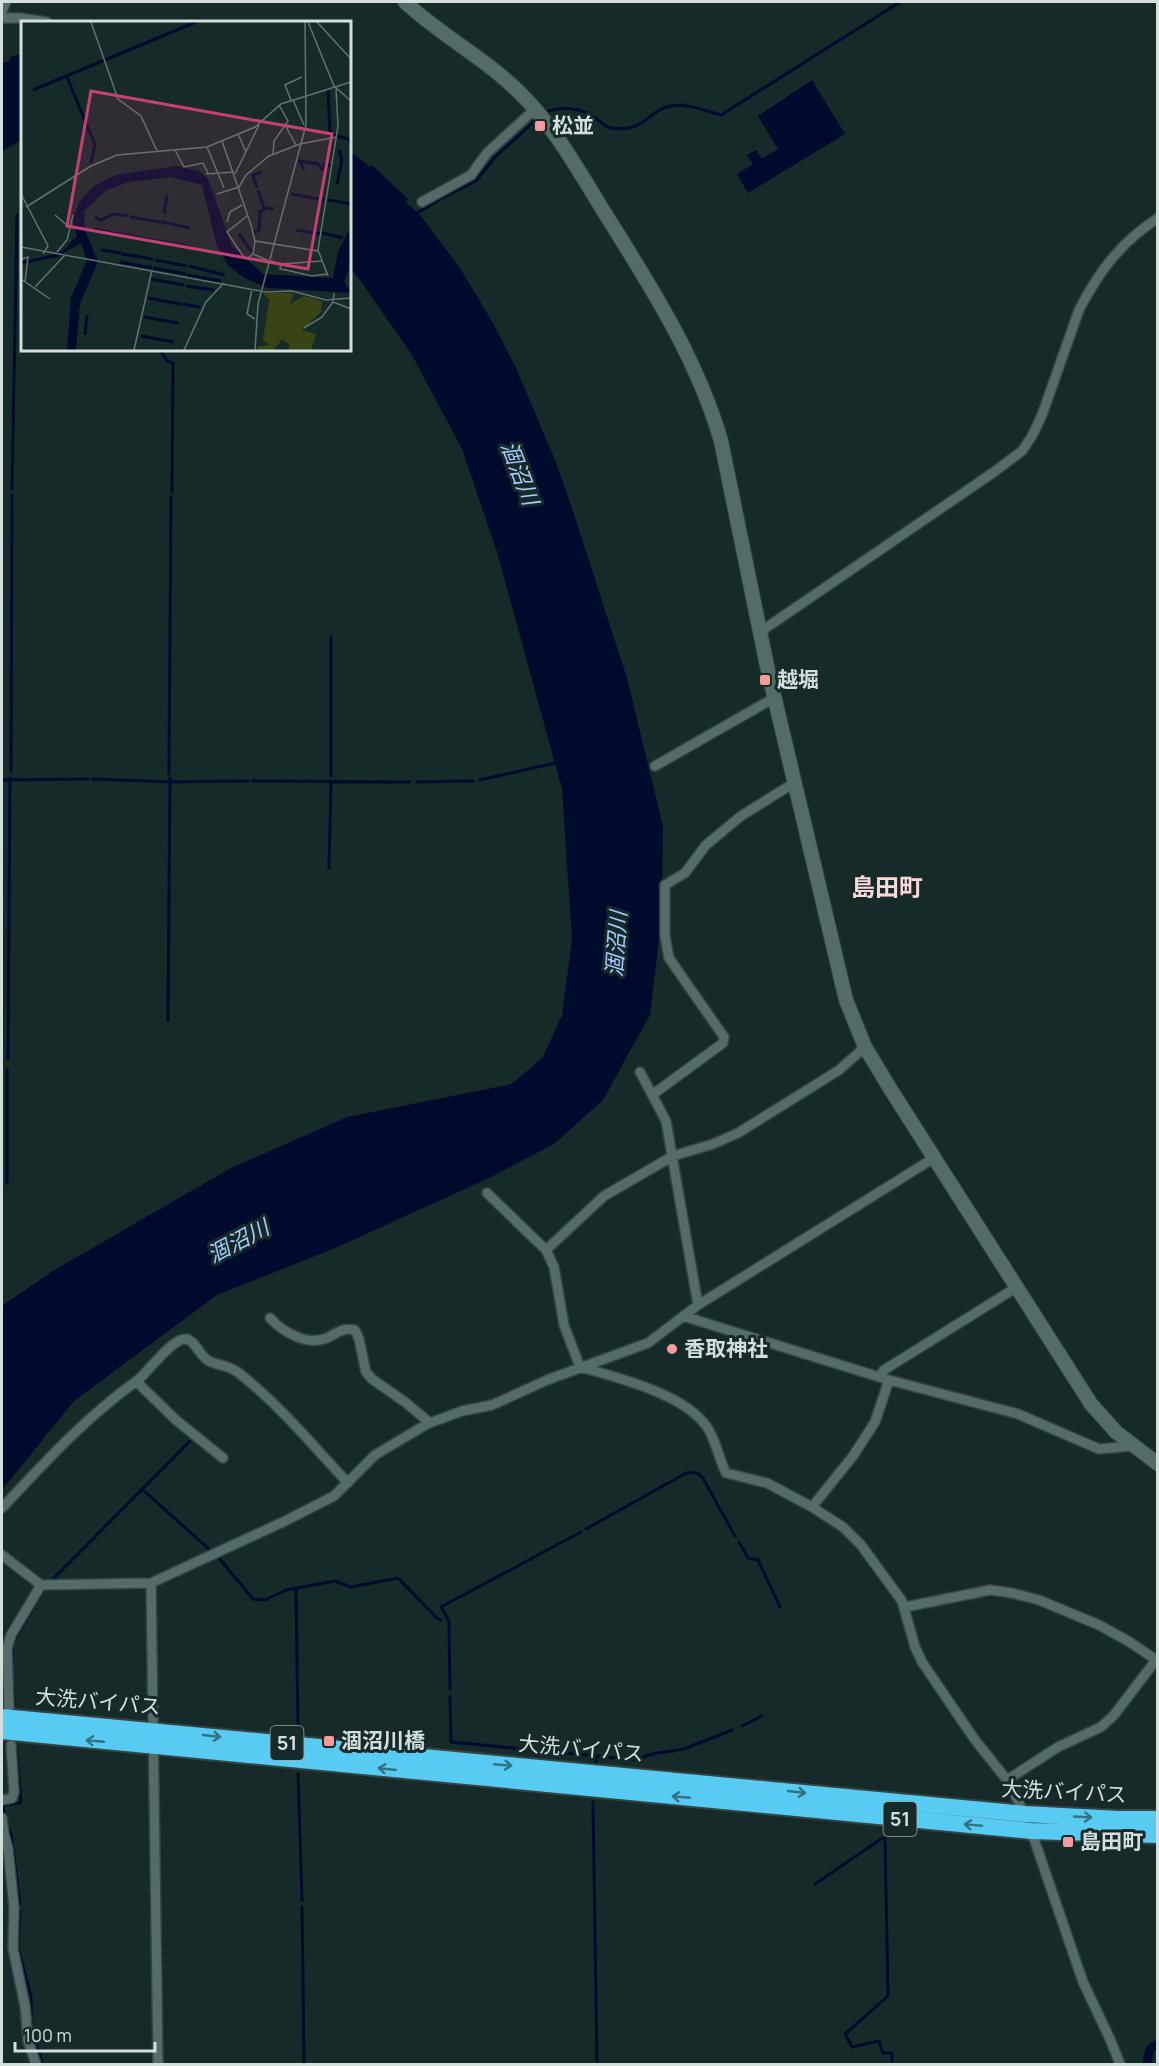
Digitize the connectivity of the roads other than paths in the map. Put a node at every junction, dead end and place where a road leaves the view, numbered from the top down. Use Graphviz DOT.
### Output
graph roads {
  1 [pos="6,2"];
  2 [pos="405,2"];
  3 [pos="2,11"];
  4 [pos="2,18"];
  5 [pos="40,21"];
  6 [pos="535,109"];
  7 [pos="422,202"];
  8 [pos="1158,218"];
  9 [pos="760,632"];
  10 [pos="774,698"];
  11 [pos="655,766"];
  12 [pos="794,783"];
  13 [pos="865,1047"];
  14 [pos="640,1072"];
  15 [pos="652,1095"];
  16 [pos="673,1156"];
  17 [pos="934,1158"];
  18 [pos="487,1193"];
  19 [pos="546,1250"];
  20 [pos="1017,1287"];
  21 [pos="698,1305"];
  22 [pos="683,1317"];
  23 [pos="270,1318"];
  24 [pos="580,1367"];
  25 [pos="138,1379"];
  26 [pos="884,1379"];
  27 [pos="430,1423"];
  28 [pos="1132,1446"];
  29 [pos="223,1458"];
  30 [pos="1158,1464"];
  31 [pos="348,1483"];
  32 [pos="812,1507"];
  33 [pos="2,1508"];
  34 [pos="2,1555"];
  35 [pos="151,1583"];
  36 [pos="41,1585"];
  37 [pos="905,1607"];
  38 [pos="1157,1660"];
  39 [pos="5,1712"];
  40 [pos="6,1738"];
  41 [pos="154,1738"];
  42 [pos="1007,1780"];
  43 [pos="2,1800"];
  44 [pos="1025,1814"];
  45 [pos="2,1818"];
  46 [pos="1158,1819"];
  47 [pos="1032,1831"];
  48 [pos="3,1834"];
  49 [pos="1158,1835"];
  50 [pos="36,2064"];
  51 [pos="158,2064"];
  52 [pos="1120,2064"];
  1 -- 3 [label="street"];
  2 -- 6 [label="street"];
  4 -- 5 [label="street"];
  6 -- 7 [label="street"];
  6 -- 9 [label="street"];
  8 -- 9 [label="street"];
  9 -- 10 [label="street"];
  10 -- 11 [label="street"];
  10 -- 12 [label="street"];
  12 -- 13 [label="street"];
  12 -- 15 [label="street"];
  13 -- 16 [label="street"];
  13 -- 17 [label="street"];
  14 -- 15 [label="street"];
  15 -- 16 [label="street"];
  16 -- 19 [label="street"];
  16 -- 21 [label="street"];
  17 -- 20 [label="street"];
  17 -- 21 [label="street"];
  18 -- 19 [label="street"];
  19 -- 24 [label="street"];
  20 -- 26 [label="street"];
  20 -- 28 [label="street"];
  21 -- 22 [label="street"];
  22 -- 24 [label="street"];
  22 -- 26 [label="street"];
  23 -- 27 [label="street"];
  24 -- 27 [label="street"];
  24 -- 32 [label="street"];
  25 -- 29 [label="street"];
  25 -- 31 [label="street"];
  25 -- 33 [label="street"];
  26 -- 28 [label="street"];
  26 -- 32 [label="street"];
  27 -- 31 [label="street"];
  28 -- 30 [label="street"];
  31 -- 35 [label="street"];
  32 -- 37 [label="street"];
  34 -- 36 [label="street"];
  35 -- 36 [label="street"];
  35 -- 41 [label="street"];
  36 -- 39 [label="street"];
  37 -- 38 [label="street"];
  37 -- 42 [label="street"];
  38 -- 42 [label="street"];
  39 -- 41 [label="highway, 大洗バイパス / 51"];
  41 -- 40 [label="highway, 大洗バイパス / 51, one-way"];
  40 -- 43 [label="street"];
  41 -- 44 [label="highway, 大洗バイパス / 51, one-way"];
  47 -- 41 [label="highway, 大洗バイパス / 51, one-way"];
  41 -- 51 [label="street"];
  42 -- 44 [label="street"];
  44 -- 46 [label="highway, 大洗バイパス / 51, one-way"];
  44 -- 47 [label="street"];
  45 -- 48 [label="street"];
  47 -- 49 [label="highway, 大洗バイパス / 51"];
  47 -- 52 [label="street"];
  48 -- 50 [label="street"];
}
